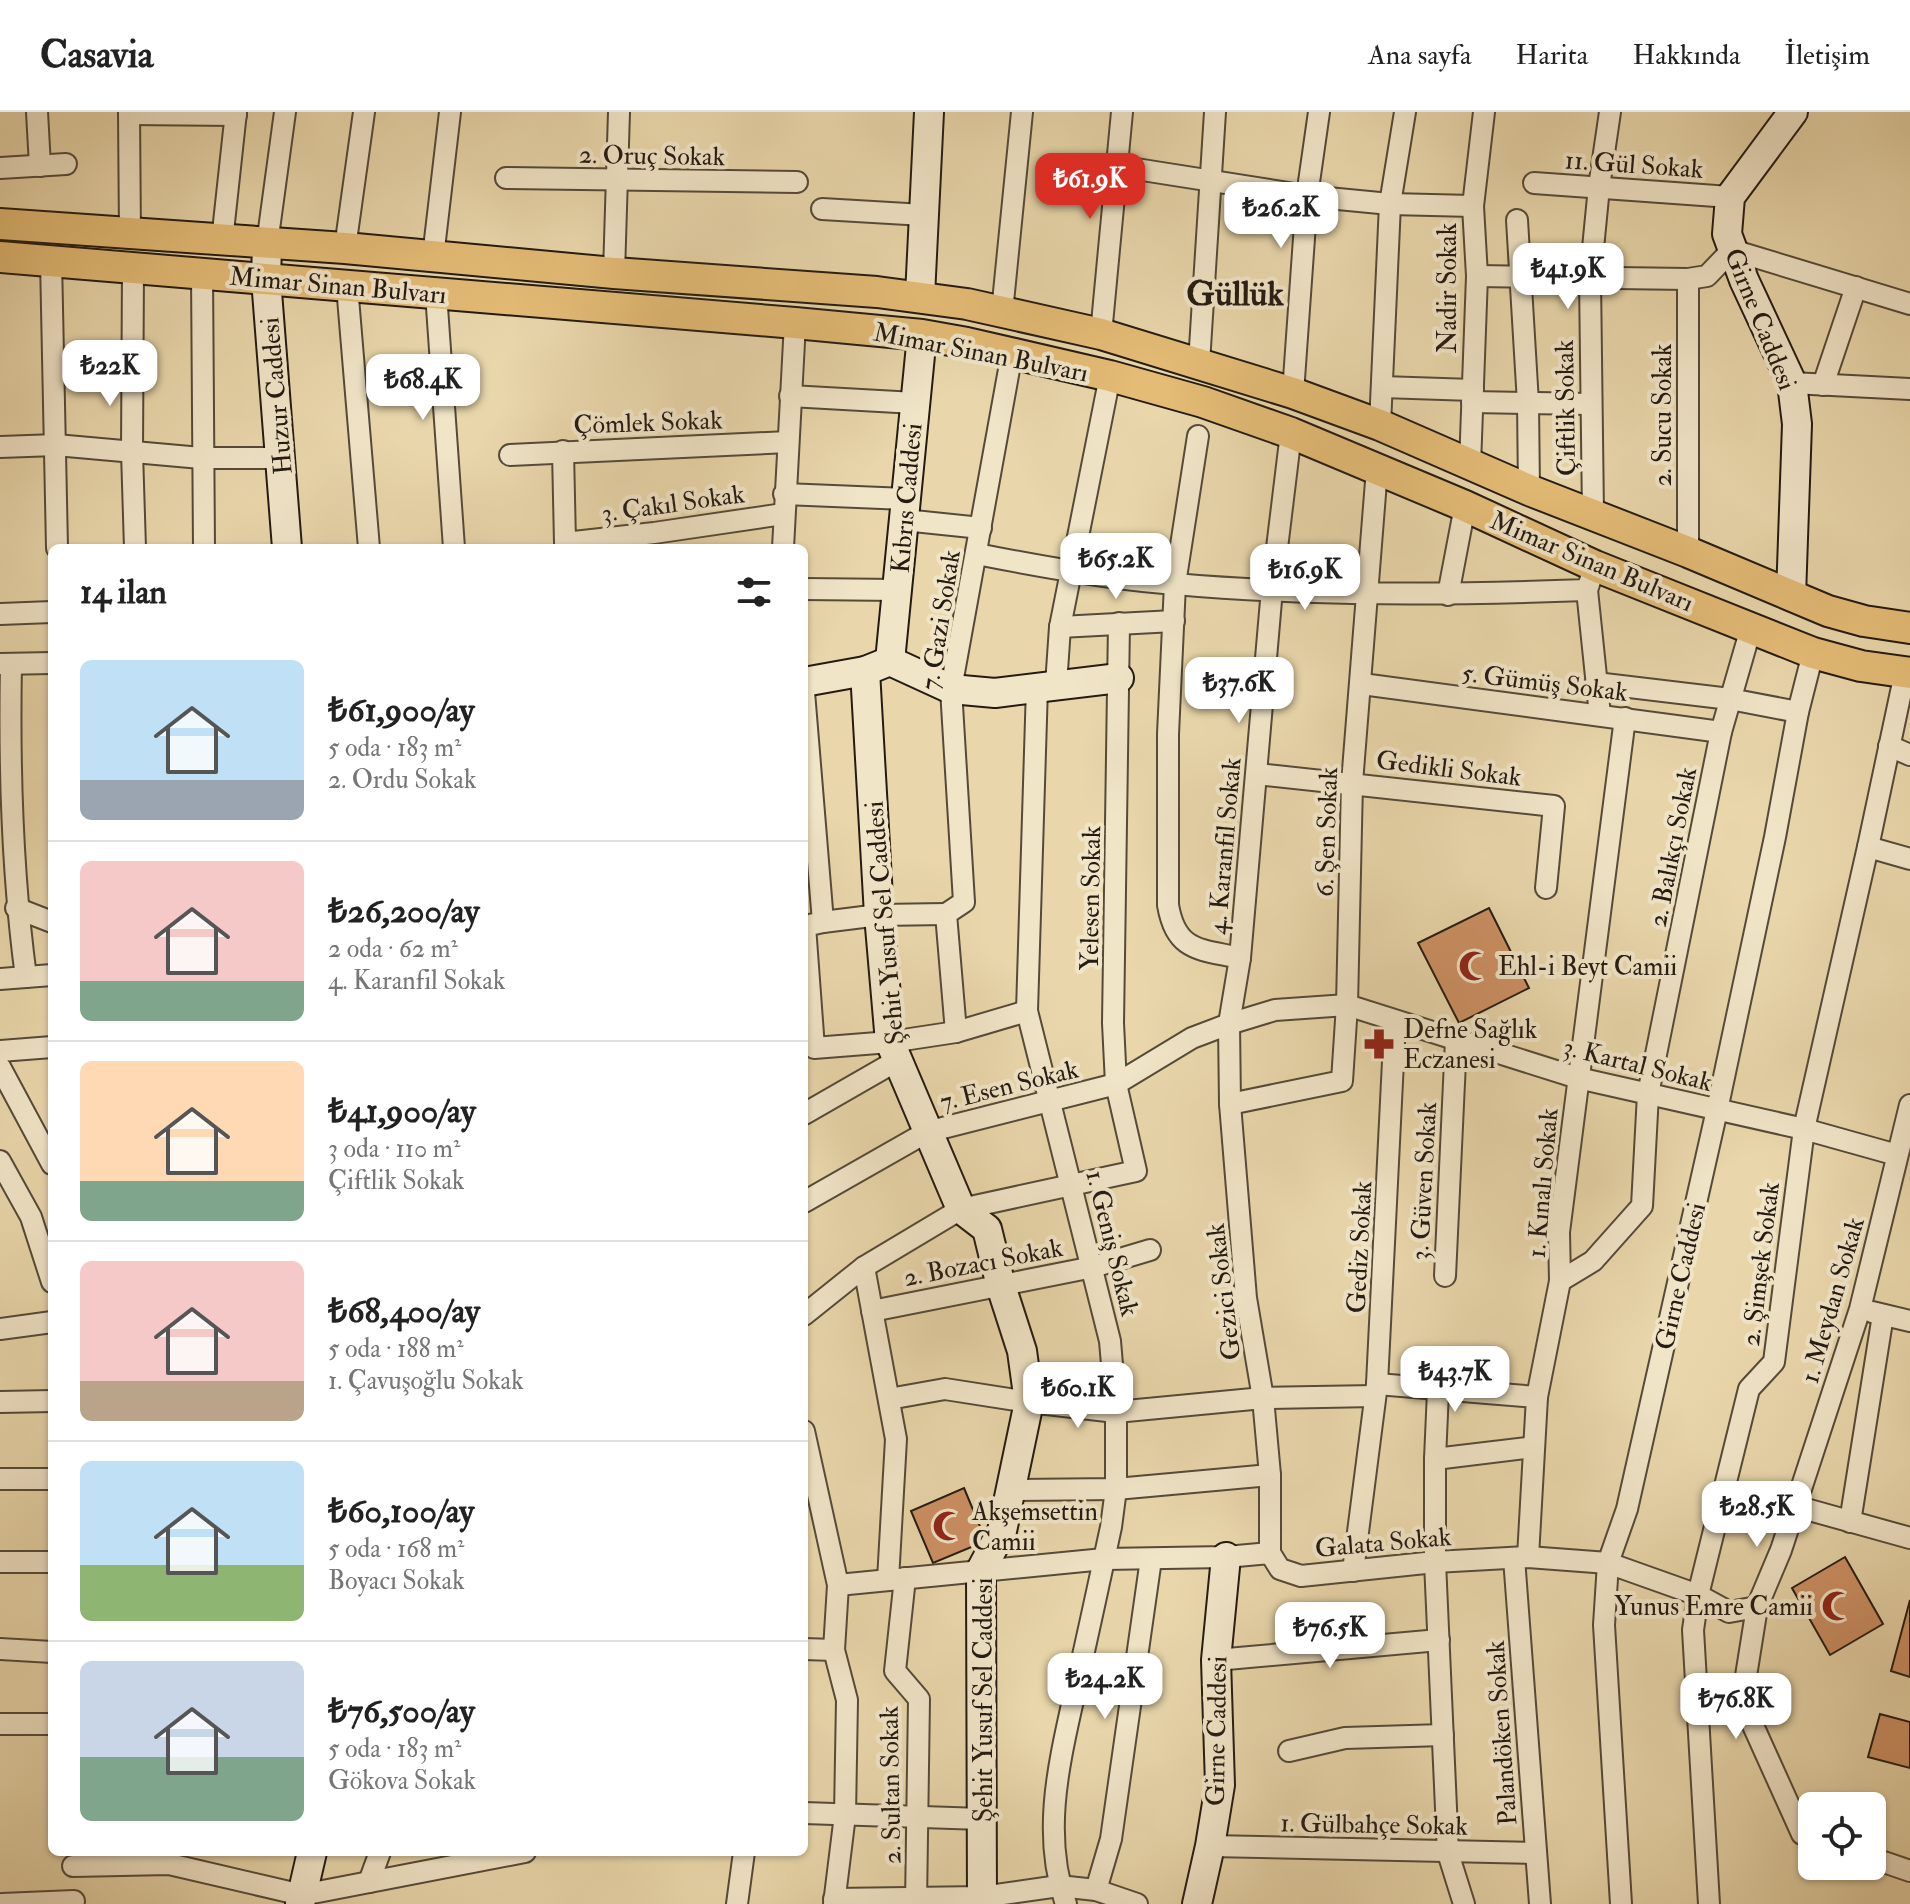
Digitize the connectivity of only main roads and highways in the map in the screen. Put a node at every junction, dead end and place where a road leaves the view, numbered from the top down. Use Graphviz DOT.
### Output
graph roads {
  1 [pos="929,112"];
  2 [pos="1793,112"];
  3 [pos="0,224"];
  4 [pos="222,241"];
  5 [pos="267,244"];
  6 [pos="0,257"];
  7 [pos="433,257"];
  8 [pos="120,266"];
  9 [pos="266,279"];
  10 [pos="311,281"];
  11 [pos="920,296"];
  12 [pos="922,335"];
  13 [pos="287,544"];
  14 [pos="1791,596"];
  15 [pos="1910,628"];
  16 [pos="877,666"];
  17 [pos="1907,673"];
  18 [pos="1119,678"];
  19 [pos="808,681"];
  20 [pos="1226,1557"];
  21 [pos="311,1856"];
  22 [pos="301,1899"];
  23 [pos="982,1901"];
  24 [pos="1197,1904"];
  1 -- 11 [label="main road"];
  2 -- 14 [label="main road, Girne Caddesi"];
  3 -- 4 [label="main road, Mimar Sinan Bulvarı"];
  4 -- 5 [label="main road, Mimar Sinan Bulvarı"];
  4 -- 8 [label="main road"];
  5 -- 7 [label="main road, Mimar Sinan Bulvarı"];
  5 -- 9 [label="main road, Huzur Caddesi"];
  6 -- 8 [label="main road, Mimar Sinan Bulvarı"];
  7 -- 10 [label="main road"];
  7 -- 11 [label="main road, Mimar Sinan Bulvarı"];
  8 -- 9 [label="main road, Mimar Sinan Bulvarı"];
  9 -- 10 [label="main road, Mimar Sinan Bulvarı"];
  9 -- 13 [label="main road, Huzur Caddesi"];
  10 -- 12 [label="main road, Mimar Sinan Bulvarı"];
  11 -- 14 [label="main road, Mimar Sinan Bulvarı"];
  12 -- 16 [label="main road, Kıbrıs Caddesi"];
  12 -- 17 [label="main road, Mimar Sinan Bulvarı"];
  14 -- 15 [label="main road, Mimar Sinan Bulvarı"];
  16 -- 18 [label="main road"];
  16 -- 19 [label="main road"];
  16 -- 23 [label="main road, Şehit Yusuf Sel Caddesi"];
  20 -- 24 [label="main road, Girne Caddesi"];
  21 -- 22 [label="main road"];
}
